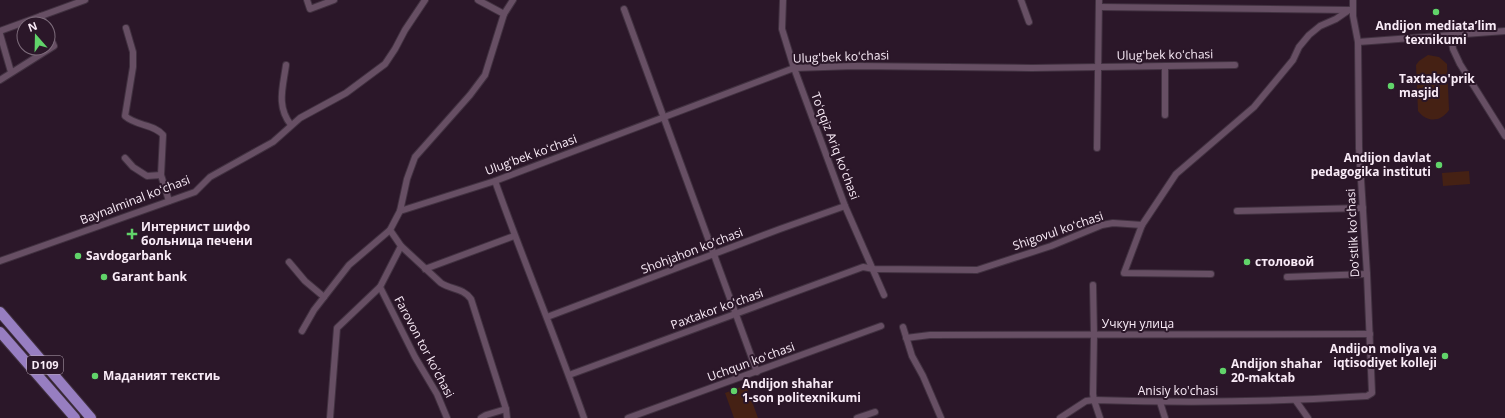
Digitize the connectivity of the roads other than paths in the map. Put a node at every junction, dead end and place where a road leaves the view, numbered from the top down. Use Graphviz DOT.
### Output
graph roads {
  1 [pos="85,0"];
  2 [pos="307,0"];
  3 [pos="334,0"];
  4 [pos="425,0"];
  5 [pos="478,0"];
  6 [pos="513,0"];
  7 [pos="783,0"];
  8 [pos="1022,0"];
  9 [pos="1099,0"];
  10 [pos="1353,0"];
  11 [pos="1099,7"];
  12 [pos="624,9"];
  13 [pos="1351,10"];
  14 [pos="504,14"];
  15 [pos="41,16"];
  16 [pos="1029,22"];
  17 [pos="16,26"];
  18 [pos="126,28"];
  19 [pos="1505,31"];
  20 [pos="0,32"];
  21 [pos="1452,35"];
  22 [pos="1358,42"];
  23 [pos="37,56"];
  24 [pos="1235,64"];
  25 [pos="286,65"];
  26 [pos="1165,66"];
  27 [pos="1097,67"];
  28 [pos="794,68"];
  29 [pos="11,72"];
  30 [pos="0,80"];
  31 [pos="1165,115"];
  32 [pos="664,117"];
  33 [pos="291,125"];
  34 [pos="1505,136"];
  35 [pos="1097,148"];
  36 [pos="125,158"];
  37 [pos="161,175"];
  38 [pos="495,181"];
  39 [pos="169,201"];
  40 [pos="845,206"];
  41 [pos="1363,208"];
  42 [pos="400,211"];
  43 [pos="1238,211"];
  44 [pos="1142,224"];
  45 [pos="390,230"];
  46 [pos="514,236"];
  47 [pos="401,246"];
  48 [pos="714,254"];
  49 [pos="0,261"];
  50 [pos="289,262"];
  51 [pos="425,269"];
  52 [pos="874,269"];
  53 [pos="1211,274"];
  54 [pos="1367,274"];
  55 [pos="1287,277"];
  56 [pos="1093,285"];
  57 [pos="380,287"];
  58 [pos="884,295"];
  59 [pos="324,297"];
  60 [pos="0,312"];
  61 [pos="736,314"];
  62 [pos="547,317"];
  63 [pos="881,326"];
  64 [pos="903,327"];
  65 [pos="302,331"];
  66 [pos="0,332"];
  67 [pos="1370,334"];
  68 [pos="1094,335"];
  69 [pos="906,338"];
  70 [pos="757,372"];
  71 [pos="569,374"];
  72 [pos="1372,393"];
  73 [pos="1094,400"];
  74 [pos="1296,401"];
  75 [pos="1160,402"];
  76 [pos="506,409"];
  77 [pos="874,412"];
  78 [pos="73,417"];
  79 [pos="91,418"];
  80 [pos="330,418"];
  81 [pos="447,418"];
  82 [pos="481,418"];
  83 [pos="507,418"];
  84 [pos="584,418"];
  85 [pos="628,418"];
  86 [pos="857,418"];
  87 [pos="941,418"];
  88 [pos="1060,418"];
  89 [pos="1100,418"];
  90 [pos="1166,418"];
  91 [pos="1308,418"];
  1 -- 15 [label="street"];
  2 -- 3 [label="street"];
  4 -- 33 [label="street, Baynalminal koʻchasi"];
  5 -- 14 [label="street"];
  6 -- 14 [label="street"];
  7 -- 28 [label="street, Toʻqqiz Ariq koʻchasi"];
  8 -- 16 [label="street"];
  9 -- 11 [label="street"];
  10 -- 13 [label="street, Do'stlik ko'chasi"];
  11 -- 13 [label="street"];
  11 -- 27 [label="street"];
  12 -- 32 [label="street"];
  13 -- 22 [label="street, Do'stlik ko'chasi"];
  13 -- 44 [label="street"];
  14 -- 42 [label="street"];
  17 -- 20 [label="street"];
  18 -- 37 [label="street"];
  19 -- 21 [label="street"];
  20 -- 29 [label="street"];
  21 -- 22 [label="street"];
  21 -- 34 [label="street"];
  22 -- 41 [label="street, Do'stlik ko'chasi"];
  23 -- 29 [label="street"];
  24 -- 26 [label="street, Ulugʻbek koʻchasi"];
  25 -- 33 [label="street"];
  26 -- 27 [label="street, Ulugʻbek koʻchasi"];
  26 -- 31 [label="street"];
  27 -- 28 [label="street, Ulugʻbek koʻchasi"];
  27 -- 35 [label="street"];
  28 -- 32 [label="street, Ulugʻbek koʻchasi"];
  28 -- 40 [label="street, Toʻqqiz Ariq koʻchasi"];
  29 -- 30 [label="street"];
  32 -- 38 [label="street, Ulugʻbek koʻchasi"];
  32 -- 48 [label="street"];
  33 -- 39 [label="street, Baynalminal koʻchasi"];
  36 -- 37 [label="street"];
  37 -- 39 [label="street"];
  38 -- 42 [label="street, Ulugʻbek koʻchasi"];
  38 -- 46 [label="street"];
  39 -- 49 [label="street, Baynalminal koʻchasi"];
  40 -- 48 [label="street, Shohjahon ko'chasi"];
  40 -- 52 [label="street, Toʻqqiz Ariq koʻchasi"];
  41 -- 43 [label="street"];
  41 -- 54 [label="street, Do'stlik ko'chasi"];
  42 -- 45 [label="street"];
  44 -- 52 [label="street, Shigovul koʻchasi"];
  44 -- 53 [label="street"];
  45 -- 47 [label="street"];
  45 -- 59 [label="street"];
  46 -- 51 [label="street"];
  46 -- 62 [label="street"];
  47 -- 51 [label="street"];
  47 -- 57 [label="street"];
  48 -- 61 [label="street"];
  48 -- 62 [label="street, Shohjahon ko'chasi"];
  50 -- 59 [label="street"];
  51 -- 76 [label="street"];
  52 -- 58 [label="street, Toʻqqiz Ariq koʻchasi"];
  52 -- 61 [label="street, Paxtakor koʻchasi"];
  54 -- 55 [label="street"];
  54 -- 67 [label="street, Do'stlik ko'chasi"];
  56 -- 68 [label="street"];
  57 -- 80 [label="street"];
  57 -- 81 [label="street, Farovon tor ko'chasi"];
  59 -- 65 [label="street"];
  60 -- 79 [label="main road, D109"];
  61 -- 70 [label="street"];
  61 -- 71 [label="street, Paxtakor koʻchasi"];
  62 -- 71 [label="street"];
  63 -- 70 [label="street, Uchqun koʻchasi"];
  64 -- 69 [label="street"];
  66 -- 78 [label="main road, D109"];
  67 -- 68 [label="street, Учкун улица"];
  67 -- 72 [label="street, Do'stlik ko'chasi"];
  68 -- 69 [label="street, Учкун улица"];
  68 -- 73 [label="street"];
  69 -- 87 [label="street"];
  70 -- 85 [label="street, Uchqun koʻchasi"];
  71 -- 84 [label="street"];
  72 -- 74 [label="street, Anisiy ko'chasi"];
  73 -- 75 [label="street, Anisiy ko'chasi"];
  73 -- 88 [label="street, Anisiy ko'chasi"];
  73 -- 89 [label="street"];
  74 -- 75 [label="street, Anisiy ko'chasi"];
  74 -- 91 [label="street"];
  75 -- 90 [label="street"];
  76 -- 82 [label="street"];
  76 -- 83 [label="street"];
  77 -- 86 [label="street"];
}
